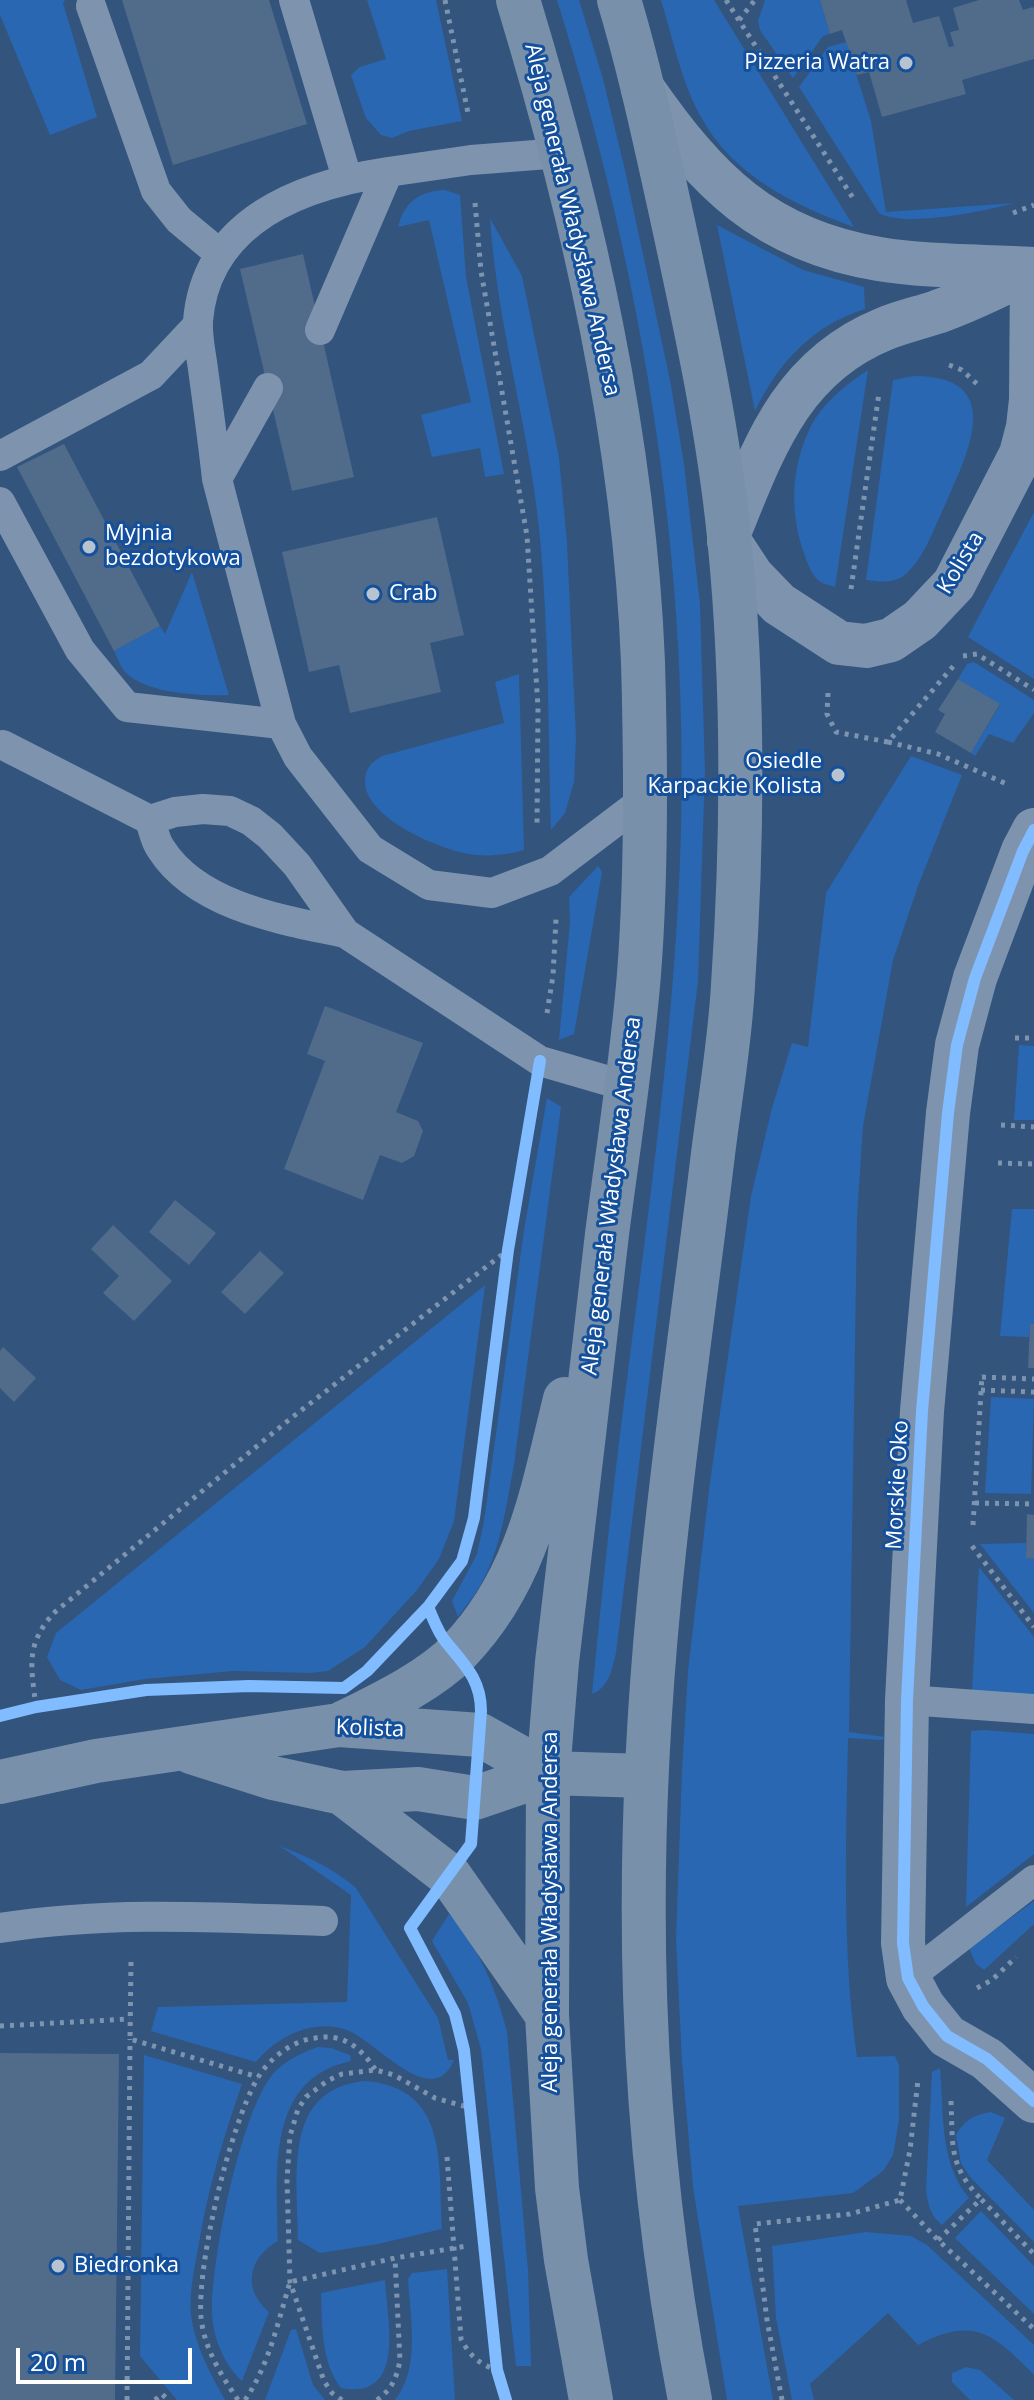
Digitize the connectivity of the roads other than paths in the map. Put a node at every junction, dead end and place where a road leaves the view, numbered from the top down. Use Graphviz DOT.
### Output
graph roads {
  1 [pos="294,0"];
  2 [pos="518,0"];
  3 [pos="619,0"];
  4 [pos="91,6"];
  5 [pos="643,89"];
  6 [pos="561,153"];
  7 [pos="388,172"];
  8 [pos="347,178"];
  9 [pos="220,254"];
  10 [pos="1033,269"];
  11 [pos="198,325"];
  12 [pos="320,330"];
  13 [pos="268,388"];
  14 [pos="0,456"];
  15 [pos="217,479"];
  16 [pos="0,502"];
  17 [pos="729,537"];
  18 [pos="281,724"];
  19 [pos="3,745"];
  20 [pos="645,799"];
  21 [pos="150,820"];
  22 [pos="1034,830"];
  23 [pos="345,933"];
  24 [pos="626,1086"];
  25 [pos="610,1214"];
  26 [pos="907,1700"];
  27 [pos="1034,1709"];
  28 [pos="339,1725"];
  29 [pos="185,1750"];
  30 [pos="548,1773"];
  31 [pos="645,1776"];
  32 [pos="0,1782"];
  33 [pos="342,1793"];
  34 [pos="1034,1880"];
  35 [pos="323,1921"];
  36 [pos="0,1928"];
  37 [pos="908,1978"];
  38 [pos="547,2015"];
  39 [pos="1034,2101"];
  40 [pos="591,2400"];
  41 [pos="690,2400"];
  1 -- 8 [label="lane"];
  2 -- 6 [label="main road, Aleja generała Władysława Andersa"];
  3 -- 5 [label="main road"];
  4 -- 9 [label="lane"];
  5 -- 10 [label="street"];
  5 -- 17 [label="main road"];
  6 -- 7 [label="lane"];
  6 -- 20 [label="main road, Aleja generała Władysława Andersa"];
  7 -- 8 [label="lane"];
  7 -- 12 [label="lane"];
  8 -- 9 [label="lane"];
  9 -- 11 [label="lane"];
  10 -- 17 [label="street"];
  10 -- 17 [label="street, Kolista"];
  11 -- 14 [label="lane"];
  11 -- 15 [label="lane"];
  13 -- 15 [label="lane"];
  15 -- 18 [label="lane"];
  16 -- 18 [label="lane"];
  17 -- 31 [label="main road"];
  18 -- 20 [label="lane"];
  19 -- 21 [label="lane"];
  20 -- 24 [label="main road, Aleja generała Władysława Andersa"];
  21 -- 23 [label="lane"];
  21 -- 23 [label="lane"];
  22 -- 26 [label="street, Morskie Oko"];
  23 -- 24 [label="lane"];
  24 -- 25 [label="main road, Aleja generała Władysława Andersa"];
  25 -- 28 [label="main road"];
  25 -- 30 [label="main road, Aleja generała Władysława Andersa"];
  26 -- 27 [label="lane"];
  26 -- 37 [label="street, Morskie Oko"];
  28 -- 29 [label="main road, Kolista"];
  28 -- 30 [label="main road, Kolista"];
  29 -- 32 [label="main road, Kolista"];
  29 -- 33 [label="main road, Kolista"];
  30 -- 31 [label="main road, Kolista"];
  30 -- 33 [label="main road, Kolista"];
  30 -- 38 [label="main road, Aleja generała Władysława Andersa"];
  31 -- 41 [label="main road"];
  33 -- 38 [label="main road"];
  34 -- 37 [label="lane"];
  35 -- 36 [label="lane"];
  37 -- 39 [label="street, Morskie Oko"];
  38 -- 40 [label="main road, Aleja generała Władysława Andersa"];
}
